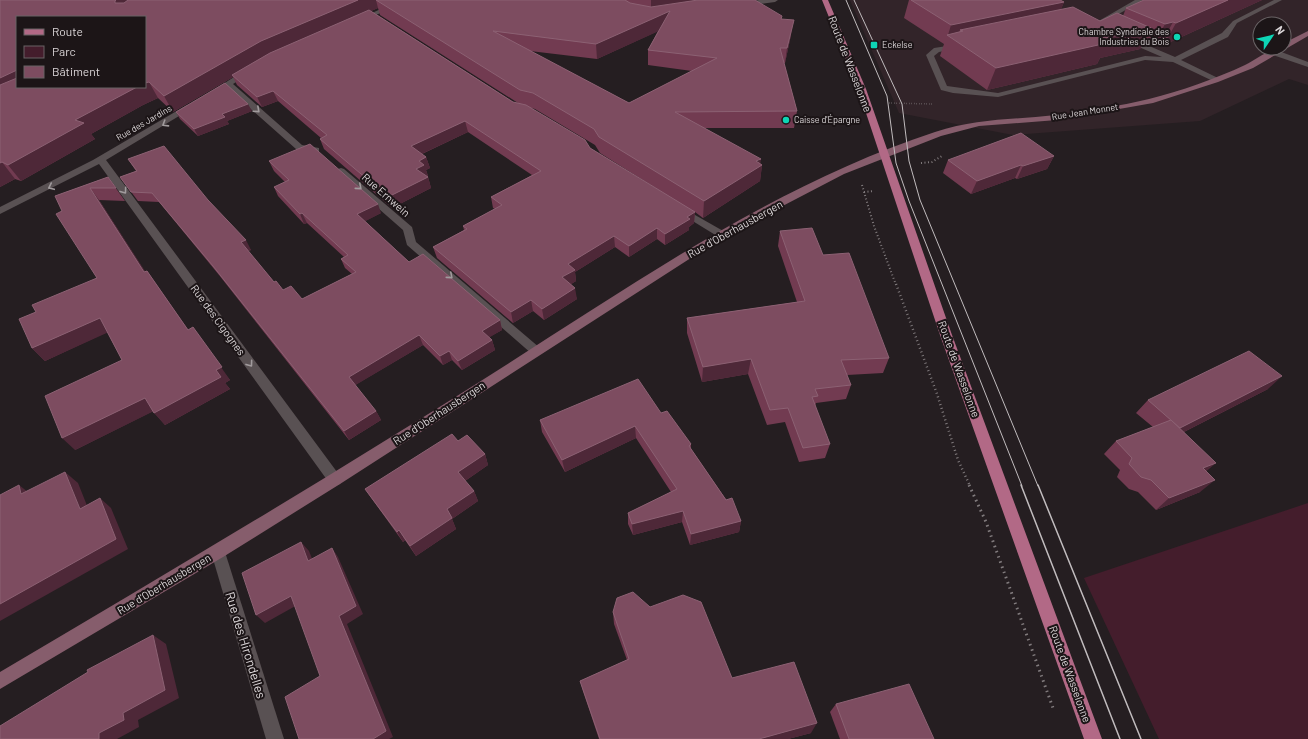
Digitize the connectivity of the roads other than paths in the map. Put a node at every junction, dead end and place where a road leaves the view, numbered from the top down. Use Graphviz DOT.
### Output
graph roads {
  1 [pos="406,0"];
  2 [pos="775,0"];
  3 [pos="825,0"];
  4 [pos="1140,0"];
  5 [pos="1278,0"];
  6 [pos="740,5"];
  7 [pos="372,15"];
  8 [pos="380,20"];
  9 [pos="351,24"];
  10 [pos="1103,28"];
  11 [pos="1118,34"];
  12 [pos="1308,34"];
  13 [pos="1292,42"];
  14 [pos="968,44"];
  15 [pos="1267,56"];
  16 [pos="1289,56"];
  17 [pos="1174,60"];
  18 [pos="1308,65"];
  19 [pos="259,66"];
  20 [pos="1215,80"];
  21 [pos="228,84"];
  22 [pos="208,96"];
  23 [pos="195,104"];
  24 [pos="883,154"];
  25 [pos="322,155"];
  26 [pos="101,160"];
  27 [pos="334,165"];
  28 [pos="672,204"];
  29 [pos="0,211"];
  30 [pos="721,234"];
  31 [pos="536,351"];
  32 [pos="335,480"];
  33 [pos="218,552"];
  34 [pos="0,680"];
  35 [pos="275,739"];
  36 [pos="1093,739"];
  1 -- 7 [label="street"];
  2 -- 6 [label="street"];
  3 -- 24 [label="main road, Route de Wasselonne"];
  4 -- 10 [label="street"];
  5 -- 17 [label="street"];
  7 -- 8 [label="street"];
  7 -- 9 [label="street"];
  11 -- 17 [label="street"];
  12 -- 13 [label="street"];
  14 -- 17 [label="street"];
  15 -- 20 [label="street, Rue Jean Monnet"];
  16 -- 18 [label="street"];
  17 -- 20 [label="street"];
  19 -- 21 [label="street"];
  20 -- 24 [label="street, Rue Jean Monnet"];
  21 -- 22 [label="street"];
  21 -- 25 [label="street, one-way"];
  23 -- 26 [label="street, Rue des Jardins, one-way"];
  24 -- 30 [label="street, Rue d'Oberhausbergen"];
  24 -- 36 [label="main road, Route de Wasselonne"];
  26 -- 29 [label="street, Rue des Jardins, one-way"];
  26 -- 32 [label="street, Rue des Cigognes, one-way"];
  27 -- 31 [label="street, Rue Ernwein, one-way"];
  28 -- 30 [label="street"];
  30 -- 31 [label="street, Rue d'Oberhausbergen"];
  31 -- 32 [label="street, Rue d'Oberhausbergen"];
  32 -- 33 [label="street, Rue d'Oberhausbergen"];
  33 -- 34 [label="street, Rue d'Oberhausbergen"];
  33 -- 35 [label="street, Rue des Hirondelles"];
}
